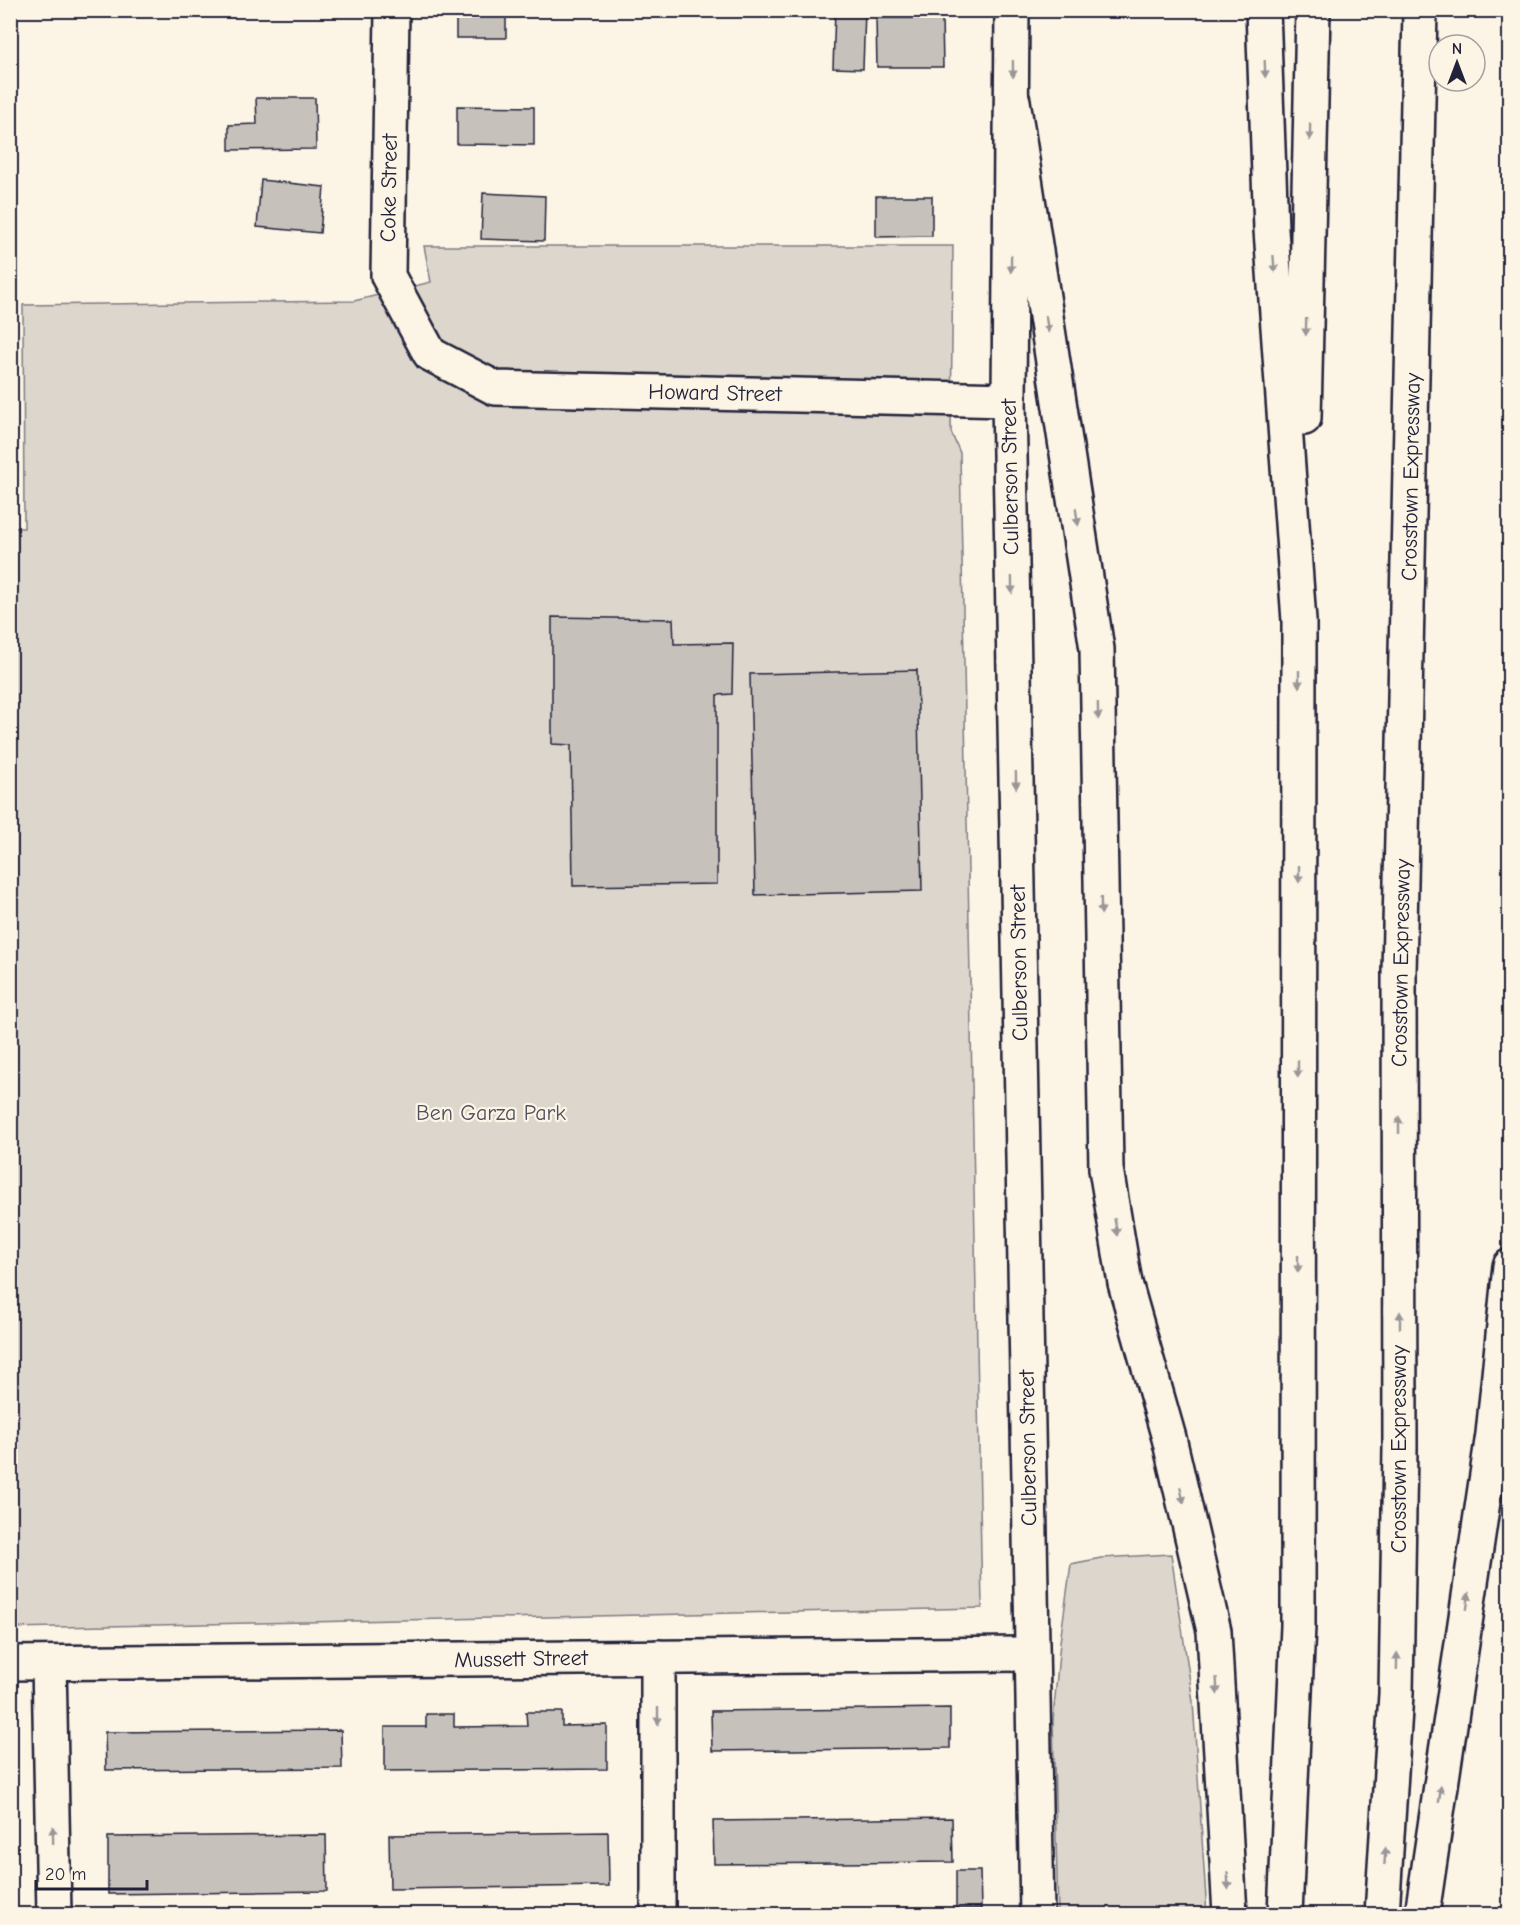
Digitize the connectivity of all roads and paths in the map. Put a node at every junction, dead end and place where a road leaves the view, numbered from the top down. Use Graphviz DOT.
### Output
graph roads {
  1 [pos="392,10"];
  2 [pos="1012,10"];
  3 [pos="1263,10"];
  4 [pos="1313,10"];
  5 [pos="1420,10"];
  6 [pos="1013,101"];
  7 [pos="430,354"];
  8 [pos="1009,400"];
  9 [pos="1299,621"];
  10 [pos="1509,1266"];
  11 [pos="1032,1654"];
  12 [pos="658,1657"];
  13 [pos="10,1663"];
  14 [pos="49,1663"];
  15 [pos="54,1914"];
  16 [pos="658,1914"];
  17 [pos="1037,1914"];
  18 [pos="1230,1914"];
  19 [pos="1285,1914"];
  20 [pos="1382,1914"];
  21 [pos="1422,1914"];
  1 -- 7 [label="main road, Coke Street"];
  2 -- 6 [label="main road, Culberson Street, one-way"];
  3 -- 9 [label="main road, one-way"];
  4 -- 9 [label="main road, one-way"];
  20 -- 5 [label="main road, Crosstown Expressway, one-way"];
  6 -- 8 [label="main road, Culberson Street, one-way"];
  6 -- 18 [label="main road, one-way"];
  7 -- 8 [label="main road, Howard Street"];
  8 -- 11 [label="main road, Culberson Street, one-way"];
  9 -- 19 [label="main road, one-way"];
  21 -- 10 [label="main road, one-way"];
  11 -- 12 [label="main road, Mussett Street"];
  11 -- 17 [label="main road, Culberson Street"];
  12 -- 14 [label="main road, Mussett Street"];
  12 -- 16 [label="main road, one-way"];
  13 -- 14 [label="main road, Mussett Street"];
  15 -- 14 [label="main road, one-way"];
}
